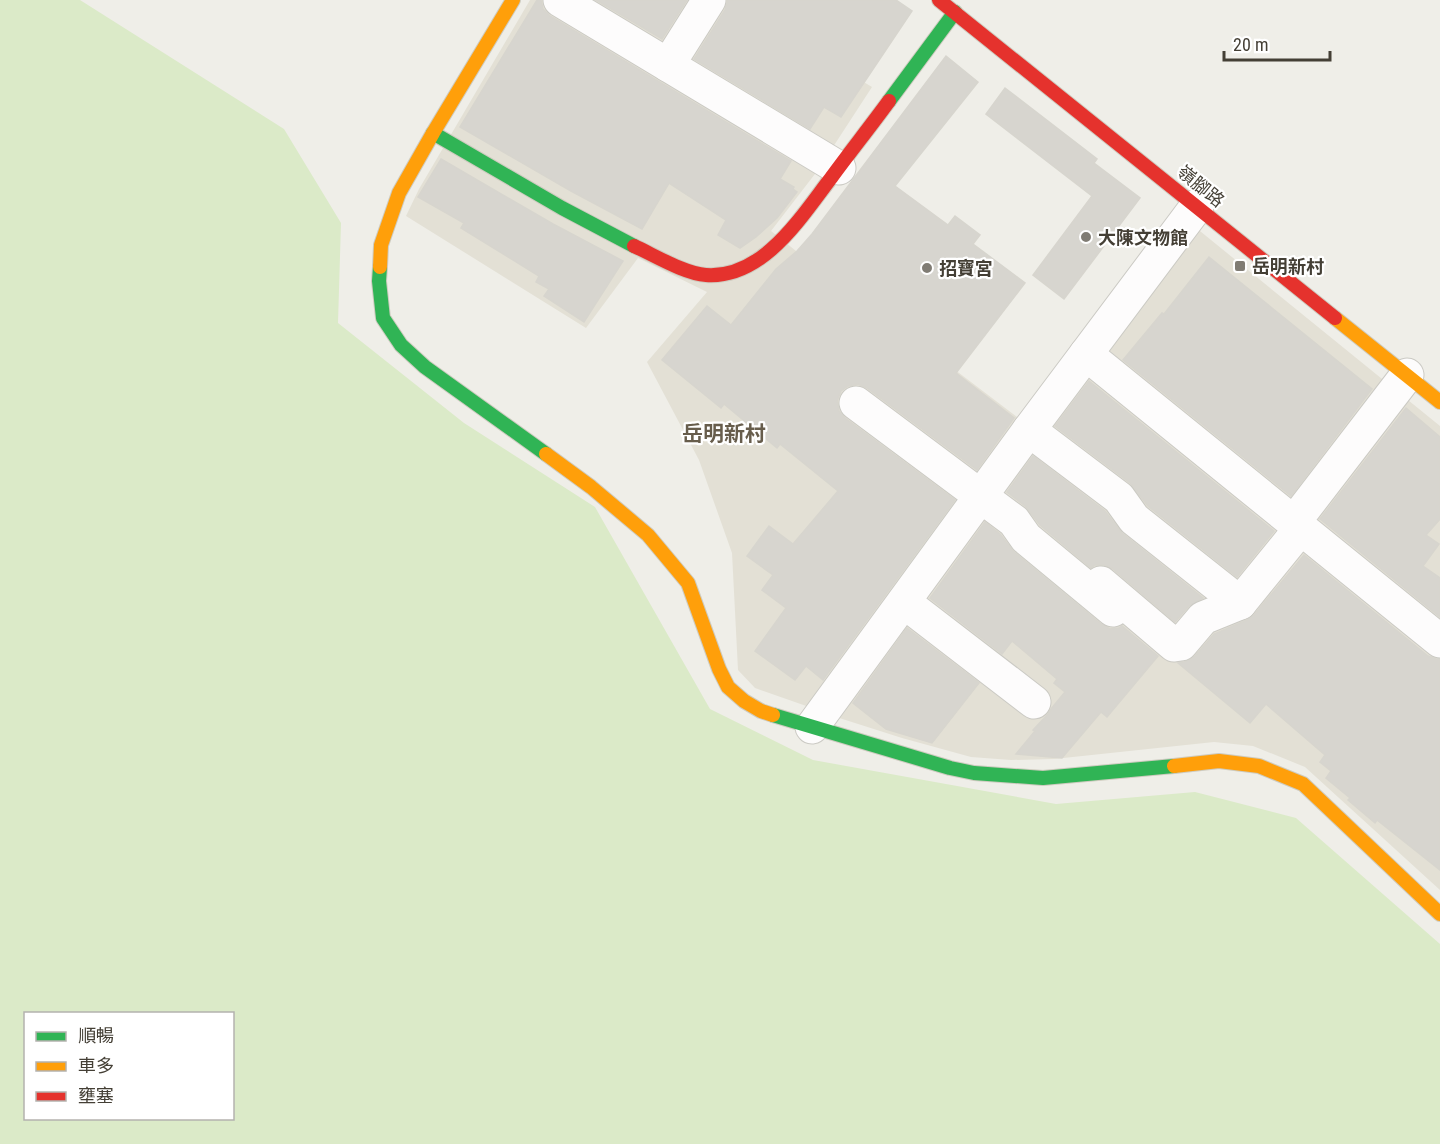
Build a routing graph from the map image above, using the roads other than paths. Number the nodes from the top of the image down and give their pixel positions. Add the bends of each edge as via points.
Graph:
1 (513, 0) edge
2 (560, 0) edge
3 (708, 0) edge
4 (939, 0) edge
5 (955, 12) junction
6 (668, 65) junction
7 (433, 133) junction
8 (839, 168) junction
9 (1197, 206) junction
10 (1086, 354) junction
11 (1407, 375) junction
12 (1440, 402) edge
13 (856, 403) dead end
14 (1029, 430) junction
15 (980, 496) junction
16 (1297, 525) junction
17 (1074, 561) dead end
18 (904, 602) junction
19 (1240, 603) junction
20 (1113, 610) dead end
21 (1440, 641) edge
22 (1034, 702) dead end
23 (812, 727) junction
24 (1440, 914) edge

1 - 7 street
2 - 6 street
3 - 6 street
4 - 5 street, 嶺腳路
5 - 8 street
5 - 9 street, 嶺腳路
6 - 8 street
7 - 8 street via 633,246 706,277 731,274 779,243
7 - 23 street via 399,193 381,245 383,318 400,345 591,487 648,535 688,583 728,687 761,711
9 - 10 street
9 - 11 street, 嶺腳路
10 - 14 street
10 - 16 street
11 - 12 street, 嶺腳路
11 - 16 street
13 - 15 street
14 - 15 street
14 - 19 street via 1119,498 1134,519
15 - 18 street
15 - 20 street via 1014,521 1026,538
16 - 19 street
16 - 21 street
17 - 19 street via 1174,645 1181,644 1203,618
18 - 22 street
18 - 23 street
23 - 24 street via 974,773 1043,778 1219,761 1259,766 1303,784

